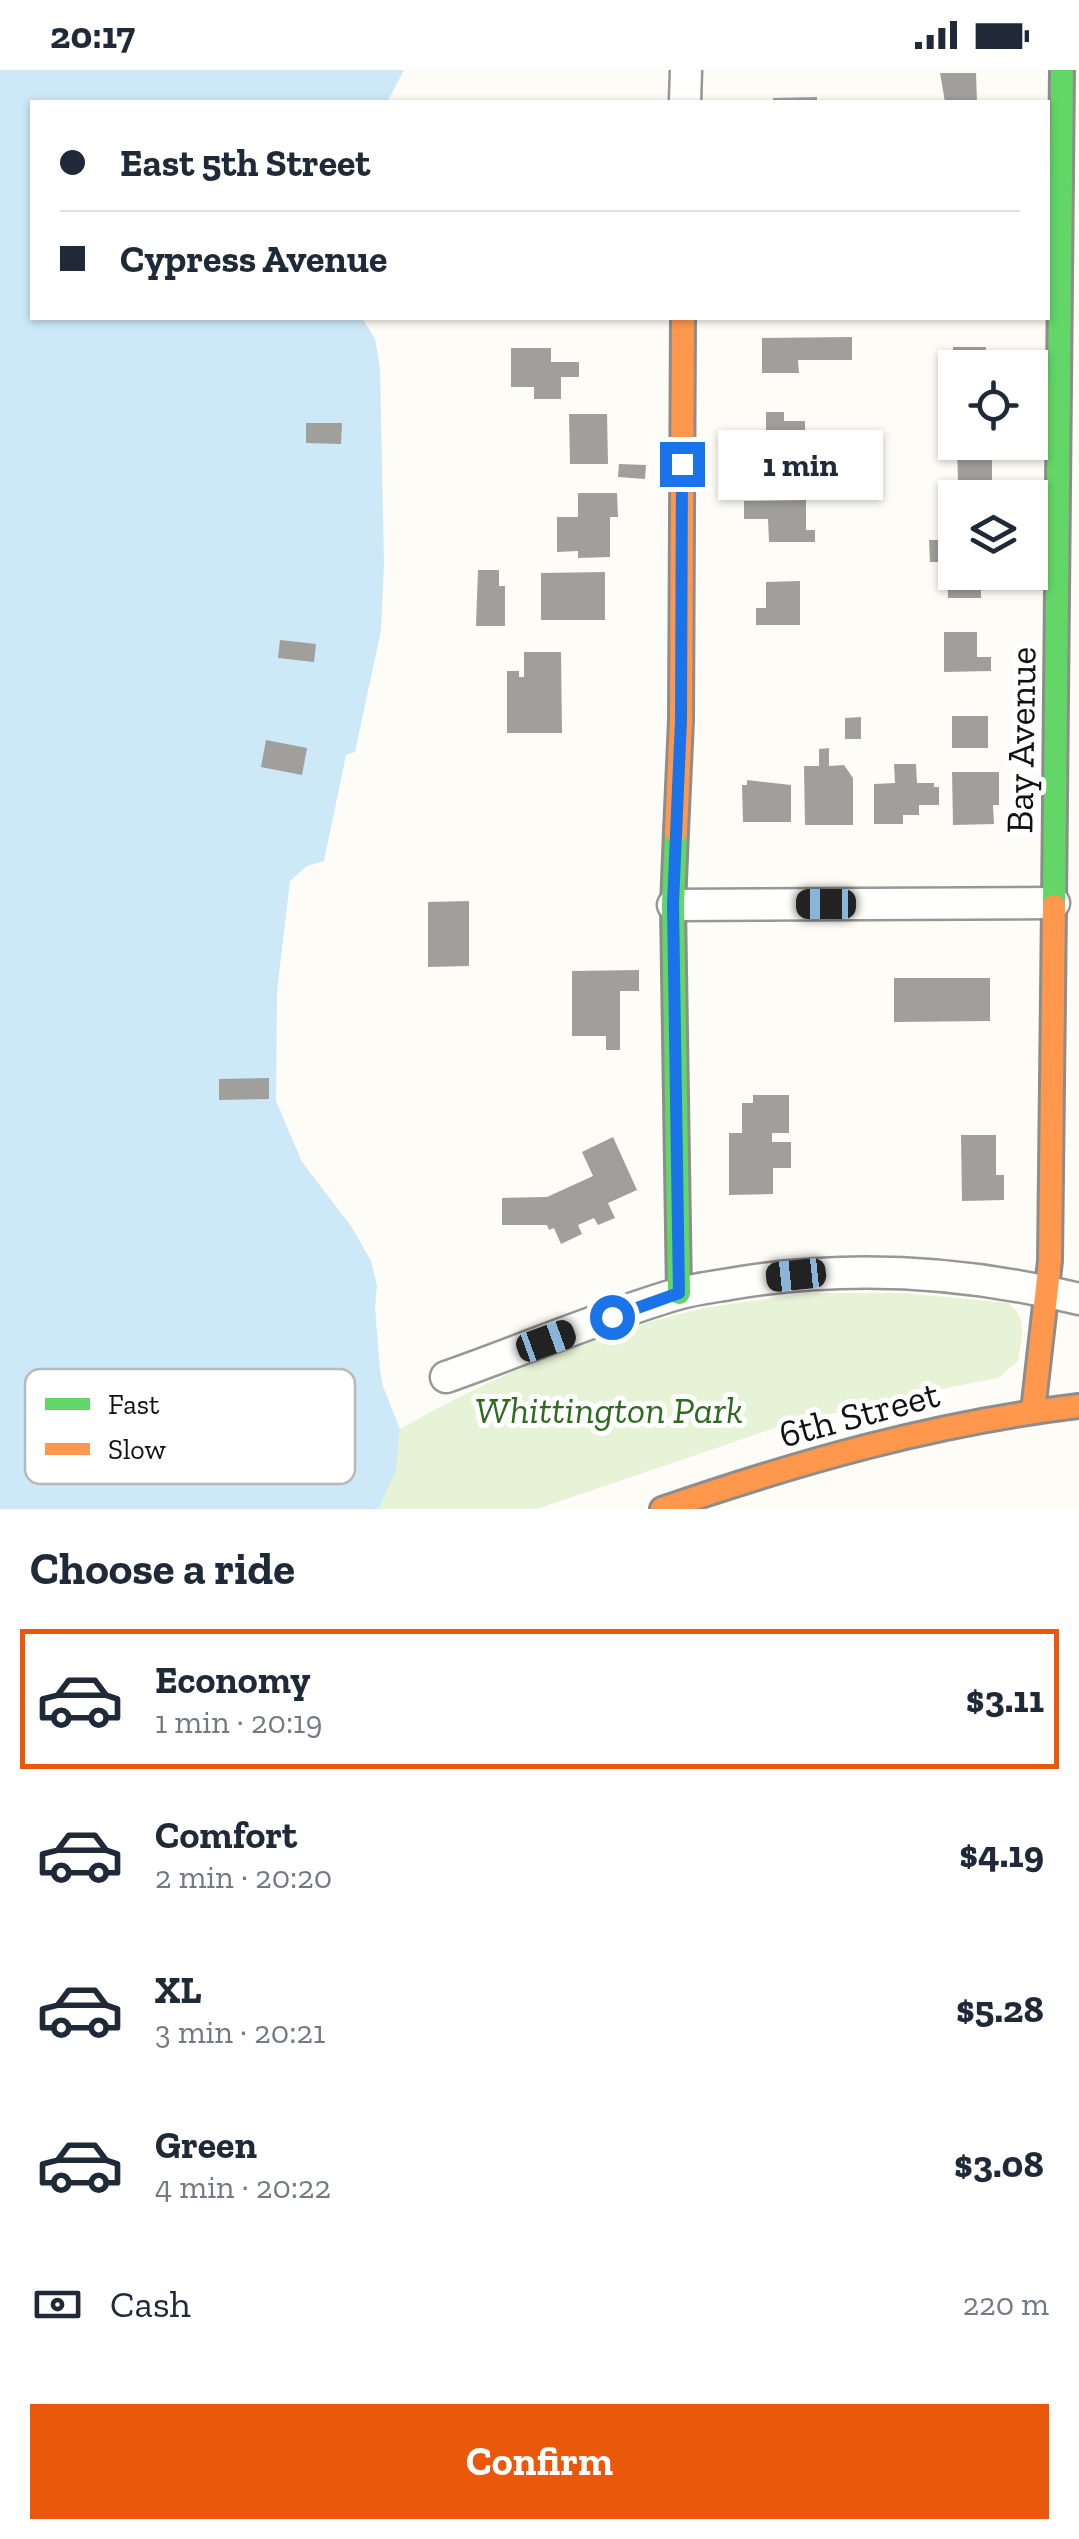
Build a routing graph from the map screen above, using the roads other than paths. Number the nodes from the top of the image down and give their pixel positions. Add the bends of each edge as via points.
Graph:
1 (686, 70) edge
2 (1062, 70) edge
3 (685, 100) edge
4 (682, 320) edge
5 (1070, 375) edge
6 (1067, 822) edge
7 (1054, 903) junction
8 (673, 904) junction
9 (1047, 1291) junction
10 (679, 1293) junction
11 (1079, 1299) edge
12 (446, 1377) dead end
13 (1079, 1406) edge
14 (1033, 1411) junction
15 (662, 1509) edge

1 - 3 street
2 - 5 street, Bay Avenue
4 - 8 street via 681,720
5 - 6 street, Bay Avenue
6 - 7 street, Bay Avenue
7 - 8 street
7 - 9 street, Bay Avenue
8 - 10 street
9 - 10 street via 957,1276 828,1272
9 - 11 street
9 - 14 street, Bay Avenue
10 - 12 street
13 - 14 street, 6th Street
14 - 15 street, 6th Street via 856,1448

